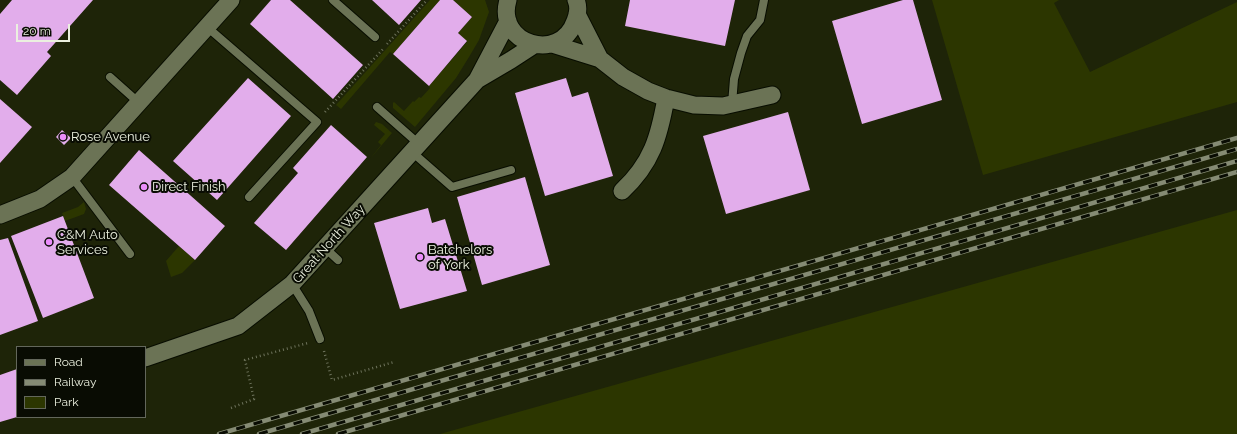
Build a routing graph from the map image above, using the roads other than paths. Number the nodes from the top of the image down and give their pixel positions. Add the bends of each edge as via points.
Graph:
1 (231, 0) edge
2 (333, 0) edge
3 (764, 0) edge
4 (577, 4) edge
5 (507, 6) edge
6 (207, 27) junction
7 (375, 37) dead end
8 (552, 44) junction
9 (534, 45) junction
10 (600, 59) junction
11 (110, 77) dead end
12 (477, 80) junction
13 (772, 95) dead end
14 (666, 98) junction
15 (138, 102) junction
16 (732, 104) junction
17 (377, 107) dead end
18 (416, 148) junction
19 (511, 170) dead end
20 (72, 177) junction
21 (622, 191) dead end
22 (249, 197) dead end
23 (0, 215) edge
24 (326, 248) junction
25 (130, 254) dead end
26 (338, 260) dead end
27 (292, 284) junction
28 (320, 339) road end
29 (146, 358) edge

1 - 6 street
2 - 7 lane
3 - 16 lane via 760,20 747,36 741,52 734,79
4 - 8 street via 573,28 564,38
4 - 10 street
5 - 9 street via 512,29 526,42
5 - 12 street, Great North Way
6 - 15 street
6 - 22 lane via 317,122
8 - 9 street
8 - 10 street
9 - 12 street, Great North Way
10 - 14 street via 623,77
11 - 15 lane
12 - 18 street, Great North Way
13 - 16 street
14 - 16 street via 694,104
14 - 21 street via 662,122 649,160
15 - 20 street
17 - 18 lane
18 - 19 lane via 452,186
18 - 24 street, Great North Way
20 - 23 street via 40,199
20 - 25 lane
24 - 26 lane
24 - 27 street, Great North Way
27 - 28 lane via 309,311
27 - 29 street, Great North Way via 238,326

